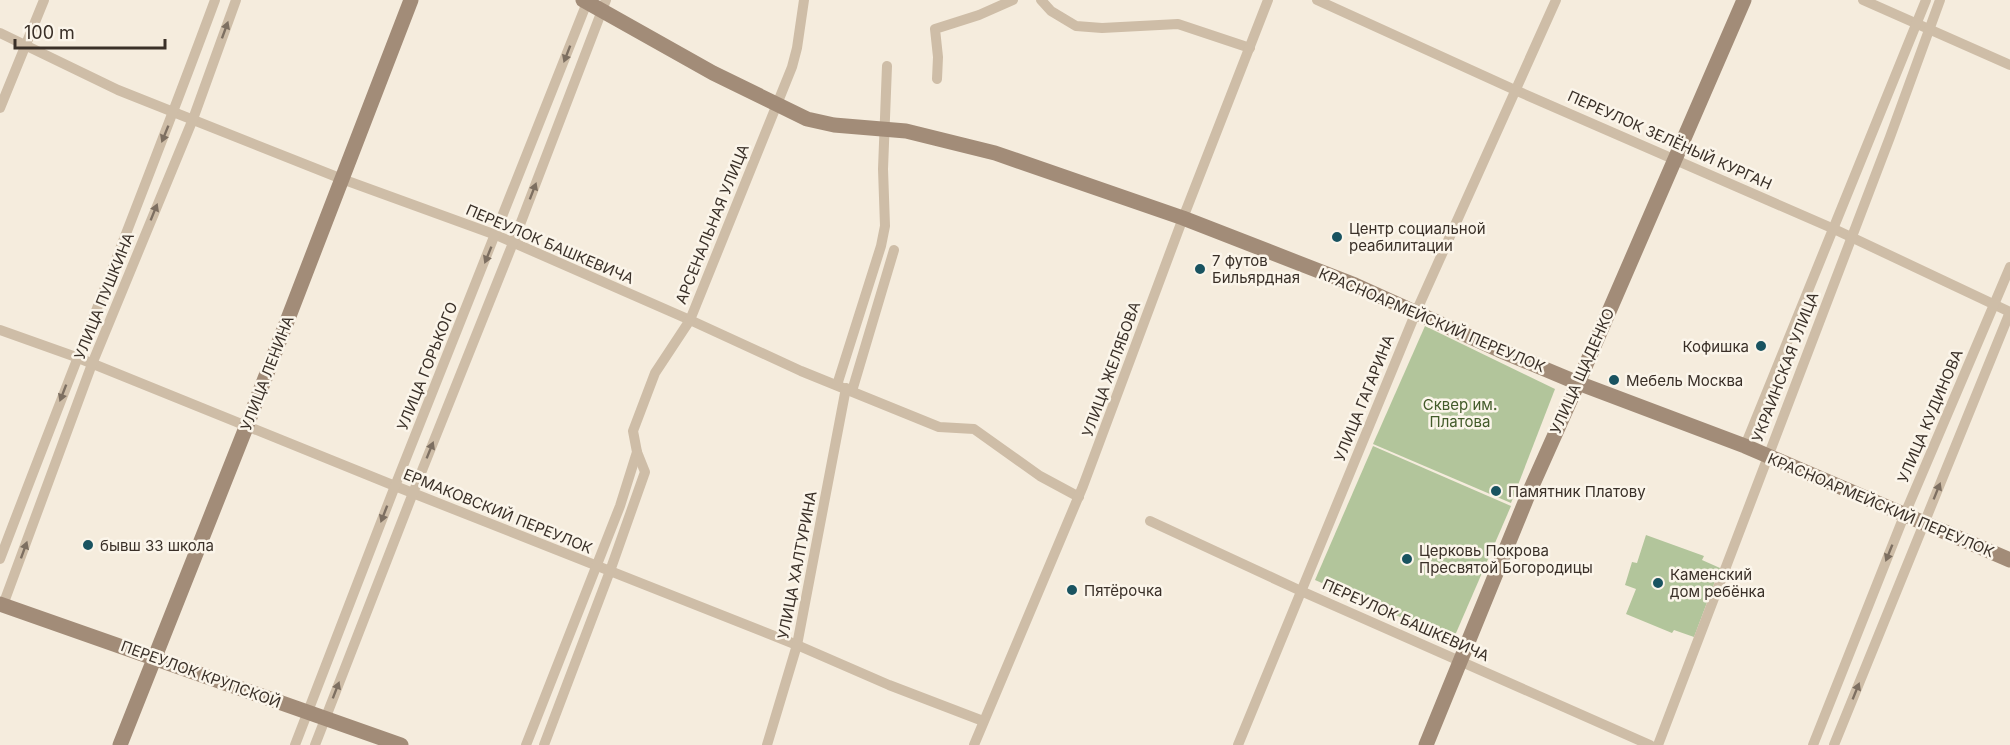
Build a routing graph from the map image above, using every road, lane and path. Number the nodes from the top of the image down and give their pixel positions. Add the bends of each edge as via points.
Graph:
1 (44, 0) edge
2 (215, 0) edge
3 (236, 0) edge
4 (411, 0) edge
5 (804, 0) edge
6 (1013, 0) edge
7 (1041, 0) edge
8 (1268, 0) edge
9 (1317, 0) edge
10 (1556, 0) edge
11 (1744, 0) edge
12 (1863, 0) edge
13 (1926, 0) edge
14 (1940, 0) edge
15 (586, 1) edge
16 (604, 5) edge
17 (1916, 24) junction
18 (1930, 29) junction
19 (0, 33) edge
20 (26, 46) junction
21 (1250, 48) junction
22 (2010, 65) edge
23 (887, 66) dead end
24 (937, 80) dead end
25 (1515, 90) junction
26 (775, 105) junction
27 (0, 108) edge
28 (174, 112) junction
29 (192, 119) junction
30 (884, 129) junction
31 (1674, 158) junction
32 (342, 179) junction
33 (1183, 218) junction
34 (1834, 229) junction
35 (496, 235) junction
36 (1851, 236) junction
37 (513, 243) junction
38 (894, 250) dead end
39 (2010, 267) edge
40 (1994, 305) junction
41 (1416, 312) junction
42 (2010, 312) edge
43 (690, 320) junction
44 (0, 330) edge
45 (76, 357) junction
46 (92, 364) junction
47 (1578, 383) junction
48 (845, 388) junction
49 (247, 425) junction
50 (1745, 446) junction
51 (637, 452) junction
52 (1768, 456) junction
53 (395, 486) junction
54 (413, 493) junction
55 (1078, 497) junction
56 (1904, 516) junction
57 (1150, 521) dead end
58 (1923, 524) junction
59 (0, 559) edge
60 (2010, 560) edge
61 (596, 566) junction
62 (610, 571) junction
63 (1301, 591) junction
64 (2, 605) edge
65 (797, 645) junction
66 (154, 657) junction
67 (1461, 660) junction
68 (308, 713) junction
69 (325, 718) junction
70 (984, 721) junction
71 (120, 745) edge
72 (296, 745) edge
73 (315, 745) edge
74 (401, 745) edge
75 (526, 745) edge
76 (544, 745) edge
77 (767, 745) edge
78 (974, 745) edge
79 (1238, 745) edge
80 (1426, 745) edge
81 (1650, 745) edge
82 (1658, 745) edge
83 (1813, 745) edge
84 (1834, 745) edge

1 - 20 street
2 - 28 street, УЛИЦА ПУШКИНА
29 -> 3 street, УЛИЦА ПУШКИНА
4 - 32 street, УЛИЦА ЛЕНИНА
5 - 26 street, АРСЕНАЛЬНАЯ УЛИЦА via 797,48
6 - 24 street via 935,29
7 - 21 street via 1076,26 1178,24
8 - 21 street, УЛИЦА ЖЕЛЯБОВА
9 - 25 street, ПЕРЕУЛОК ЗЕЛЁНЫЙ КУРГАН
10 - 25 street, УЛИЦА ГАГАРИНА
11 - 31 street, УЛИЦА ЩАДЕНКО
12 - 17 street
13 - 17 street, УКРАИНСКАЯ УЛИЦА
14 - 18 street, УКРАИНСКАЯ УЛИЦА
15 - 16 street, КРАСНОАРМЕЙСКИЙ ПЕРЕУЛОК
15 -> 35 street, УЛИЦА ГОРЬКОГО
16 - 26 street, КРАСНОАРМЕЙСКИЙ ПЕРЕУЛОК via 713,73
37 -> 16 street
17 - 18 street
17 - 34 street, УКРАИНСКАЯ УЛИЦА
18 - 22 street
18 - 36 street, УКРАИНСКАЯ УЛИЦА
19 - 20 street, ПЕРЕУЛОК БАШКЕВИЧА
20 - 27 street
20 - 28 street, ПЕРЕУЛОК БАШКЕВИЧА
21 - 33 street, УЛИЦА ЖЕЛЯБОВА
23 - 30 street, УЛИЦА ХАЛТУРИНА
25 - 31 street, ПЕРЕУЛОК ЗЕЛЁНЫЙ КУРГАН
25 - 41 street, УЛИЦА ГАГАРИНА
26 - 30 street, КРАСНОАРМЕЙСКИЙ ПЕРЕУЛОК via 807,120
26 - 43 street, АРСЕНАЛЬНАЯ УЛИЦА
28 - 29 street, ПЕРЕУЛОК БАШКЕВИЧА
28 -> 45 street, УЛИЦА ПУШКИНА
29 - 32 street, ПЕРЕУЛОК БАШКЕВИЧА
46 -> 29 street, УЛИЦА ПУШКИНА
30 - 33 street, КРАСНОАРМЕЙСКИЙ ПЕРЕУЛОК via 995,153
30 - 48 street, УЛИЦА ХАЛТУРИНА via 885,226
31 - 34 street, ПЕРЕУЛОК ЗЕЛЁНЫЙ КУРГАН
31 - 47 street, УЛИЦА ЩАДЕНКО
32 - 35 street, ПЕРЕУЛОК БАШКЕВИЧА
32 - 49 street, УЛИЦА ЛЕНИНА
33 - 41 street, КРАСНОАРМЕЙСКИЙ ПЕРЕУЛОК
33 - 55 street, УЛИЦА ЖЕЛЯБОВА
34 - 36 street, ПЕРЕУЛОК ЗЕЛЁНЫЙ КУРГАН
34 - 50 street, УКРАИНСКАЯ УЛИЦА
35 - 37 street, ПЕРЕУЛОК БАШКЕВИЧА
35 -> 53 street, УЛИЦА ГОРЬКОГО
36 - 40 street, ПЕРЕУЛОК ЗЕЛЁНЫЙ КУРГАН
36 - 52 street, УКРАИНСКАЯ УЛИЦА
37 - 43 street, ПЕРЕУЛОК БАШКЕВИЧА
54 -> 37 street
38 - 48 street
39 - 40 street, УЛИЦА КУДИНОВА
40 - 42 street, ПЕРЕУЛОК ЗЕЛЁНЫЙ КУРГАН
40 - 56 street, УЛИЦА КУДИНОВА
41 - 47 street, КРАСНОАРМЕЙСКИЙ ПЕРЕУЛОК
41 - 63 street, УЛИЦА ГАГАРИНА
58 -> 42 street
43 - 48 street, ПЕРЕУЛОК БАШКЕВИЧА
43 - 51 street, АРСЕНАЛЬНАЯ УЛИЦА via 655,374 633,431
44 - 45 street, ЕРМАКОВСКИЙ ПЕРЕУЛОК
45 - 46 street, ЕРМАКОВСКИЙ ПЕРЕУЛОК
45 -> 59 street, УЛИЦА ПУШКИНА
46 - 49 street, ЕРМАКОВСКИЙ ПЕРЕУЛОК
64 -> 46 street, УЛИЦА ПУШКИНА
47 - 50 street, КРАСНОАРМЕЙСКИЙ ПЕРЕУЛОК
47 - 67 street, УЛИЦА ЩАДЕНКО
48 - 55 street, ПЕРЕУЛОК БАШКЕВИЧА via 939,427 974,429 1040,476
48 - 65 street, УЛИЦА ХАЛТУРИНА
49 - 53 street, ЕРМАКОВСКИЙ ПЕРЕУЛОК
49 - 66 street, УЛИЦА ЛЕНИНА
50 - 52 street, КРАСНОАРМЕЙСКИЙ ПЕРЕУЛОК
51 - 61 street, АРСЕНАЛЬНАЯ УЛИЦА
51 - 62 street, АРСЕНАЛЬНАЯ УЛИЦА via 645,472
52 - 56 street, КРАСНОАРМЕЙСКИЙ ПЕРЕУЛОК
52 - 82 street, УКРАИНСКАЯ УЛИЦА
53 - 54 street, ЕРМАКОВСКИЙ ПЕРЕУЛОК
53 -> 68 street, УЛИЦА ГОРЬКОГО
54 - 61 street, ЕРМАКОВСКИЙ ПЕРЕУЛОК
69 -> 54 street
55 - 70 street, УЛИЦА ЖЕЛЯБОВА
56 - 58 street, КРАСНОАРМЕЙСКИЙ ПЕРЕУЛОК
56 -> 83 street, УЛИЦА КУДИНОВА
57 - 63 street, ПЕРЕУЛОК БАШКЕВИЧА
58 - 60 street, КРАСНОАРМЕЙСКИЙ ПЕРЕУЛОК
84 -> 58 street
61 - 62 street, ЕРМАКОВСКИЙ ПЕРЕУЛОК
61 - 75 street, АРСЕНАЛЬНАЯ УЛИЦА
62 - 65 street, ЕРМАКОВСКИЙ ПЕРЕУЛОК
62 - 76 street, АРСЕНАЛЬНАЯ УЛИЦА
63 - 67 street, ПЕРЕУЛОК БАШКЕВИЧА
63 - 79 street, УЛИЦА ГАГАРИНА
64 - 66 street, ПЕРЕУЛОК КРУПСКОЙ
65 - 70 street, ЕРМАКОВСКИЙ ПЕРЕУЛОК
65 - 77 street, УЛИЦА ХАЛТУРИНА
66 - 68 street, ПЕРЕУЛОК КРУПСКОЙ
66 - 71 street, УЛИЦА ЛЕНИНА
67 - 80 street, УЛИЦА ЩАДЕНКО
67 - 81 street, ПЕРЕУЛОК БАШКЕВИЧА
68 - 69 street, ПЕРЕУЛОК КРУПСКОЙ
68 - 72 street, УЛИЦА ГОРЬКОГО
69 - 73 street
69 - 74 street, ПЕРЕУЛОК КРУПСКОЙ
70 - 78 street, УЛИЦА ЖЕЛЯБОВА

